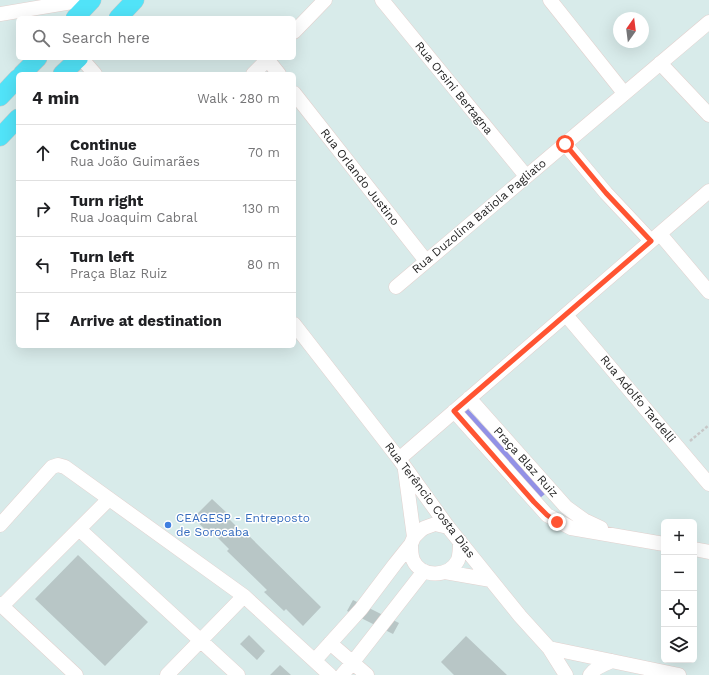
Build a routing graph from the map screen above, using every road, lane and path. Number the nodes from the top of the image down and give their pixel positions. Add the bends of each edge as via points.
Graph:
1 (92, 0) edge
2 (135, 0) edge
3 (325, 0) edge
4 (382, 0) edge
5 (550, 0) edge
6 (77, 9) edge
7 (0, 14) edge
8 (120, 16) edge
9 (709, 22) edge
10 (296, 30) edge
11 (36, 60) edge
12 (78, 60) edge
13 (82, 60) edge
14 (267, 60) edge
15 (269, 60) edge
16 (660, 63) junction
17 (24, 72) edge
18 (64, 72) edge
19 (93, 72) edge
20 (255, 72) edge
21 (278, 72) edge
22 (16, 80) edge
23 (624, 93) junction
24 (296, 96) edge
25 (0, 97) edge
26 (709, 115) edge
27 (16, 120) edge
28 (0, 137) edge
29 (565, 144) junction
30 (526, 176) junction
31 (709, 191) edge
32 (655, 237) junction
33 (426, 261) junction
34 (396, 286) dead end
35 (709, 292) edge
36 (566, 314) junction
37 (296, 327) edge
38 (469, 398) junction
39 (454, 411) junction
40 (709, 425) edge
41 (680, 449) junction
42 (402, 463) junction
43 (709, 484) edge
44 (109, 499) junction
45 (0, 525) edge
46 (448, 526) junction
47 (79, 529) junction
48 (613, 535) junction
49 (413, 541) junction
50 (460, 541) junction
51 (661, 543) edge
52 (697, 550) edge
53 (709, 552) edge
54 (424, 571) junction
55 (444, 572) junction
56 (491, 580) junction
57 (244, 596) junction
58 (1, 605) edge
59 (200, 641) junction
60 (330, 644) junction
61 (549, 648) junction
62 (315, 660) junction
63 (612, 661) junction
64 (353, 662) junction
65 (76, 675) edge
66 (167, 675) edge
67 (238, 675) edge
68 (330, 675) edge
69 (342, 675) edge
70 (367, 675) edge
71 (566, 675) edge
72 (590, 675) edge
73 (679, 675) edge

1 - 6 main road
2 - 8 main road
3 - 10 street
4 - 30 street, Rua Orsini Bertagna
5 - 23 street
6 - 7 street
9 - 16 street, Rua Duzolina Batiola Pagliato
11 - 17 main road
12 - 18 main road
13 - 19 street
14 - 20 street
15 - 21 street
16 - 23 street, Rua Duzolina Batiola Pagliato
16 - 26 street
22 - 25 main road
23 - 29 street, Rua Duzolina Batiola Pagliato
24 - 33 street, Rua Orlando Justino
27 - 28 main road
29 - 30 street, Rua Duzolina Batiola Pagliato
29 - 32 street via 606,193
30 - 33 street, Rua Duzolina Batiola Pagliato
31 - 32 street
32 - 35 street
32 - 36 street
33 - 34 street, Rua Duzolina Batiola Pagliato
36 - 38 street
36 - 41 street, Rua Adolfo Tardelli
37 - 42 street, Rua Terêncio Costa Dias
38 - 39 street
38 - 48 street, Praça Blaz Ruiz via 566,507
39 - 42 street
39 - 48 street, Praça Blaz Ruiz via 547,515 572,528
40 - 41 path
41 - 43 street, Rua Adolfo Tardelli
42 - 46 street, Rua Terêncio Costa Dias
42 - 49 street
44 - 45 street via 65,467 58,465 52,467
44 - 47 street
44 - 57 street
46 - 49 street via 430,526 420,531
46 - 50 street, Rua Terêncio Costa Dias
47 - 58 street
47 - 59 street
48 - 51 street
49 - 54 street via 413,560
49 - 60 street via 361,609
50 - 55 street via 458,560
50 - 56 street, Rua Terêncio Costa Dias
52 - 53 street
54 - 55 street via 432,574
54 - 64 street
55 - 56 street
56 - 61 street, Rua Terêncio Costa Dias
57 - 59 street
57 - 62 street
58 - 65 street
59 - 66 street
59 - 67 street
60 - 62 street
60 - 64 street
61 - 63 street
61 - 71 street, Rua Terêncio Costa Dias
62 - 68 street
63 - 72 street via 601,665
63 - 73 street
64 - 69 street
64 - 70 street

